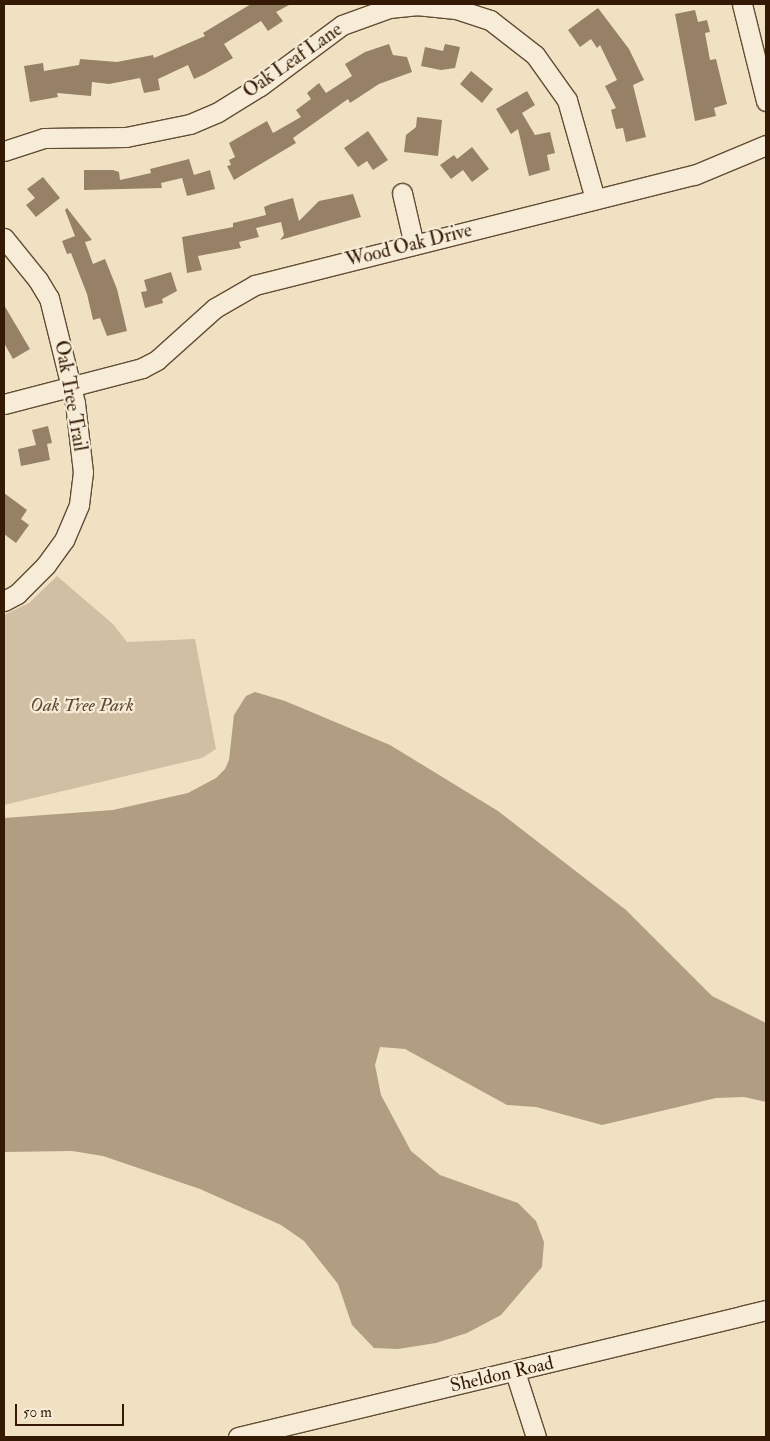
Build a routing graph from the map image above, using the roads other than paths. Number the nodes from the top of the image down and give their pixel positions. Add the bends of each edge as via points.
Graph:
1 (742, 4) edge
2 (474, 9) edge
3 (766, 101) edge
4 (766, 144) edge
5 (4, 151) edge
6 (402, 193) dead end
7 (595, 199) junction
8 (4, 238) edge
9 (414, 245) junction
10 (72, 386) junction
11 (4, 404) edge
12 (4, 601) edge
13 (766, 1310) edge
14 (515, 1372) junction
15 (241, 1437) edge
16 (536, 1437) edge

1 - 3 street
2 - 5 street, Oak Leaf Lane via 416,5 361,16 324,36 260,86 218,112 190,124 126,137 44,138
2 - 7 street, Oak Leaf Lane via 518,40 553,76 576,125
4 - 7 street, Wood Oak Drive via 694,175
6 - 9 street
7 - 9 street, Wood Oak Drive
8 - 10 street, Oak Tree Trail via 49,298
9 - 10 street, Wood Oak Drive via 255,285 215,308 157,360 142,368
10 - 11 street, Wood Oak Drive
10 - 12 street, Oak Tree Trail via 81,435 79,505 64,540 46,566 17,594
13 - 14 street, Sheldon Road
14 - 15 street, Sheldon Road
14 - 16 street

